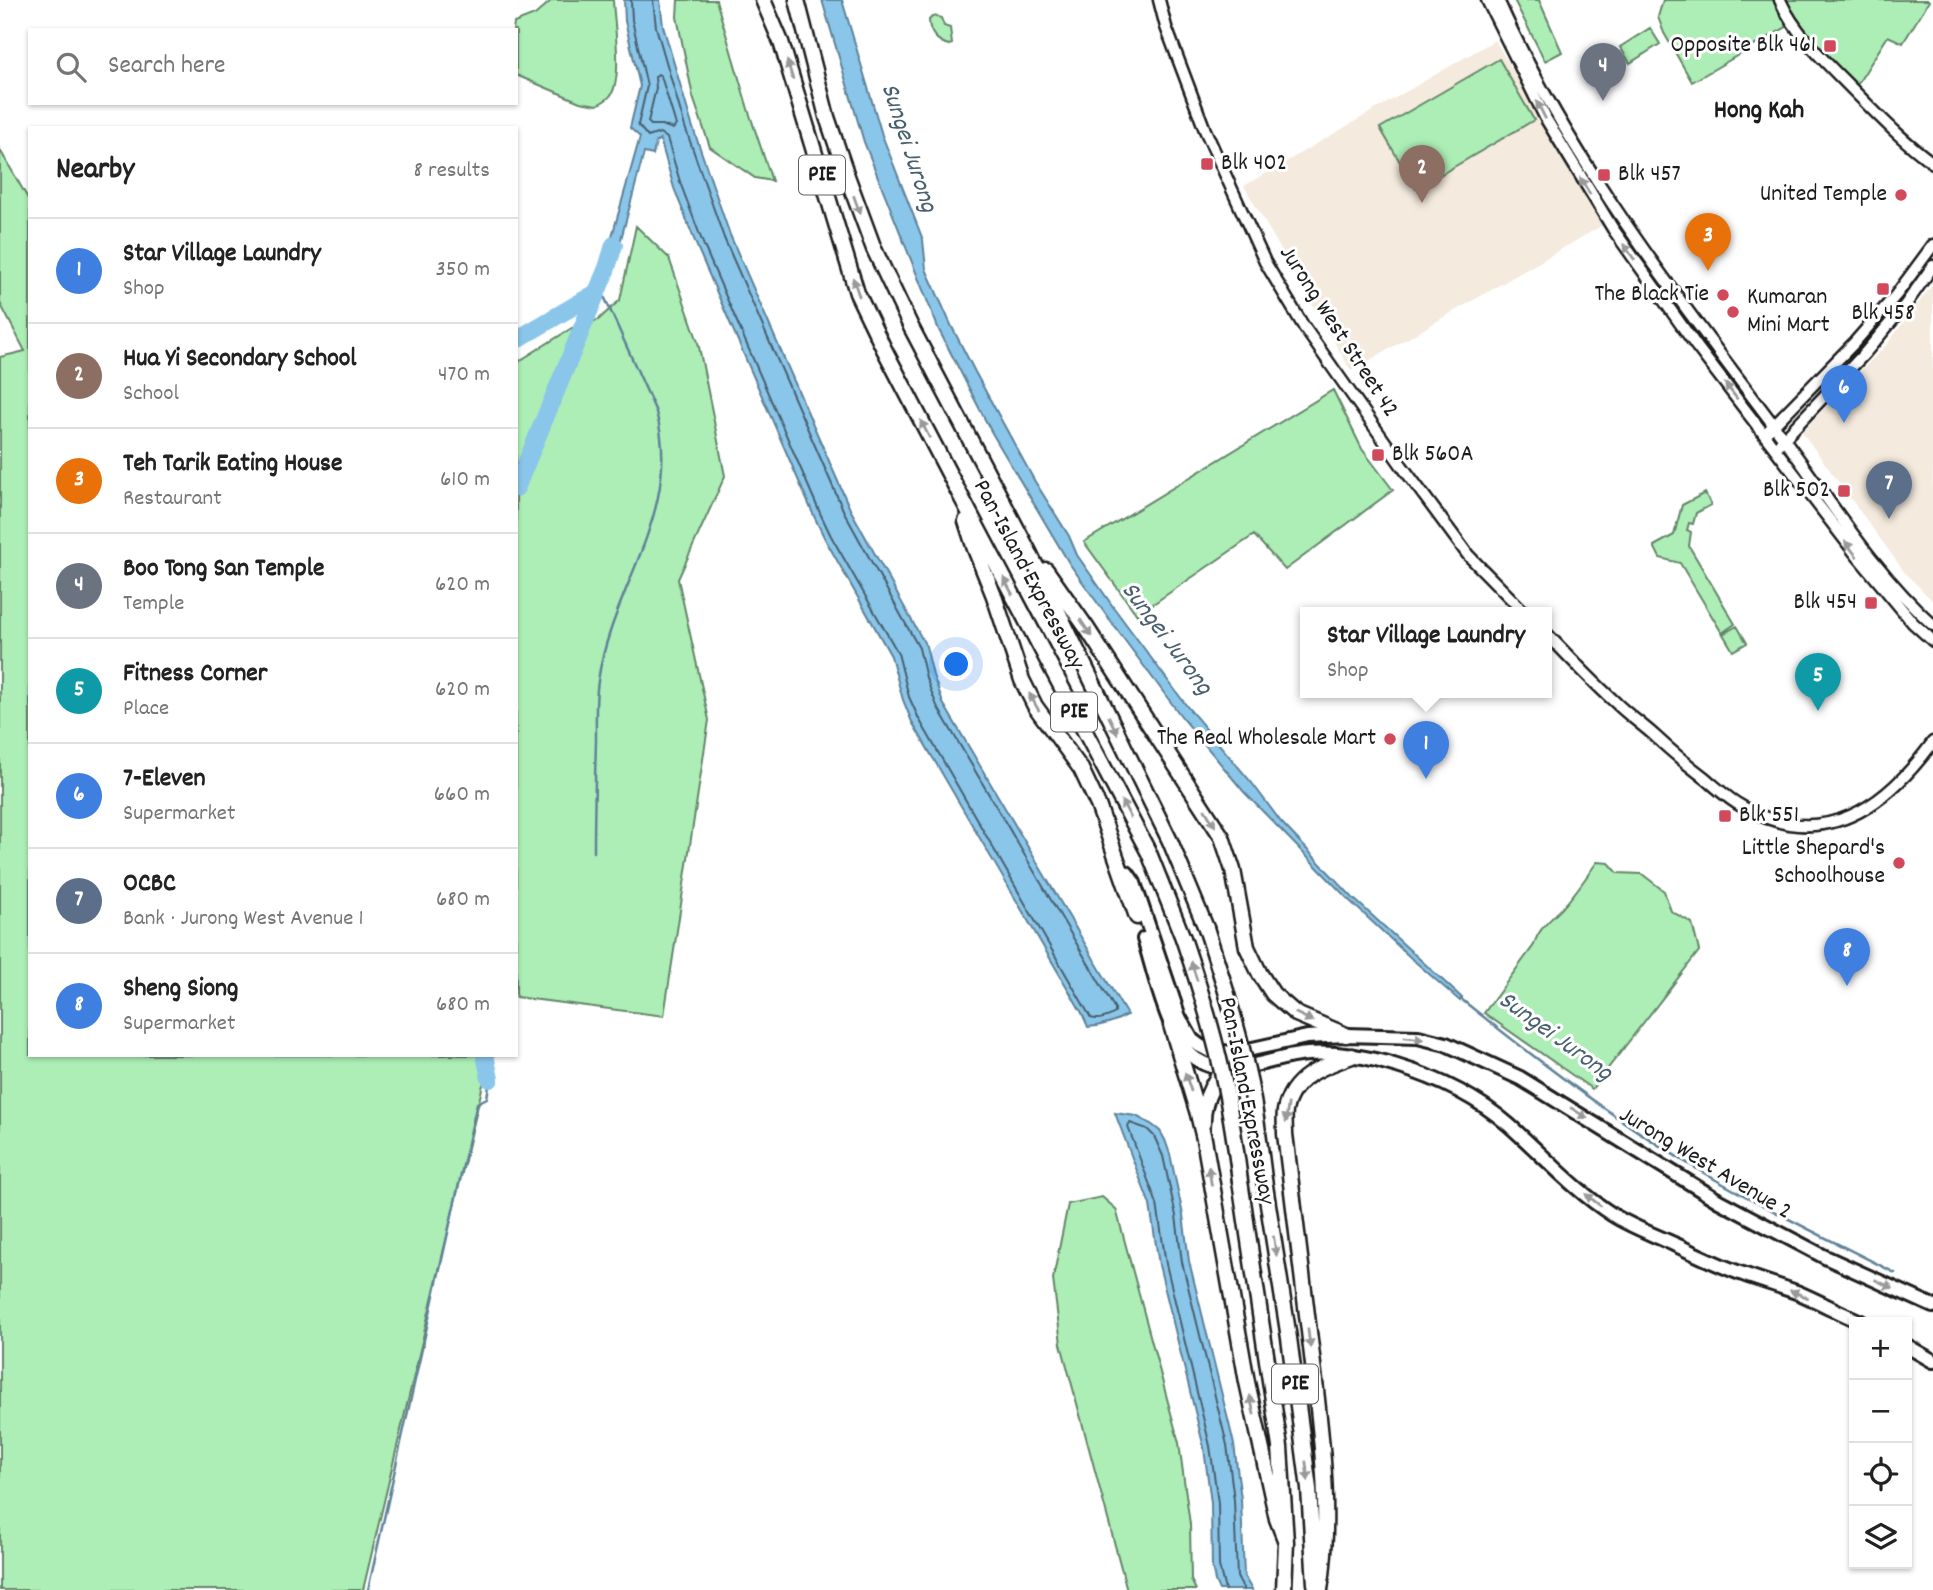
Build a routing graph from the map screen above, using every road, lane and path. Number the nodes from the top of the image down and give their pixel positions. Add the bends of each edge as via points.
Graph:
1 (763, 0) edge
2 (797, 0) edge
3 (1159, 0) edge
4 (1487, 0) edge
5 (1498, 0) edge
6 (1780, 0) edge
7 (1933, 163) edge
8 (1933, 245) edge
9 (1933, 266) edge
10 (1774, 426) junction
11 (1765, 434) junction
12 (1784, 439) junction
13 (1774, 447) junction
14 (957, 489) junction
15 (1019, 532) junction
16 (1519, 607) edge
17 (1933, 625) edge
18 (1552, 639) edge
19 (1933, 640) edge
20 (1933, 742) edge
21 (1121, 870) junction
22 (1137, 918) joint
23 (1171, 1025) junction
24 (1346, 1035) junction
25 (1234, 1052) junction
26 (1352, 1056) junction
27 (1223, 1069) junction
28 (1204, 1139) junction
29 (1933, 1306) edge
30 (1850, 1317) edge
31 (1912, 1349) edge
32 (1933, 1361) edge
33 (1286, 1542) junction
34 (1283, 1590) edge
35 (1318, 1590) edge

14 -> 1 highway, Pan-Island Expressway / PIE via 857,293 781,41
2 -> 15 highway, Pan-Island Expressway / PIE via 827,117 874,249
3 - 16 street, Jurong West Street 42 via 1205,130 1265,262 1304,327 1402,466 1468,555
11 -> 4 street via 1601,211 1546,119
5 - 10 street via 1534,76 1588,169
6 - 7 street via 1828,65
8 - 10 street via 1854,343
9 - 12 street via 1865,353
10 - 11 street
10 - 12 street
11 - 13 street
12 - 13 street
12 - 17 street via 1858,541
19 -> 13 street via 1879,584
21 -> 14 highway via 1081,769 1035,706 1022,680
33 -> 14 highway, Pan-Island Expressway / PIE, bridge via 1280,1447 1230,1113 1203,997 1149,853
15 -> 24 highway via 1222,837 1247,947 1273,994 1296,1014
15 -> 35 highway, Pan-Island Expressway / PIE, bridge via 1170,841 1228,993 1256,1117 1309,1489
18 - 20 street via 1617,704 1740,806 1793,826 1815,825 1872,806
21 - 22 highway
21 - 25 main road, Jurong West Avenue 2 via 1134,883 1184,1029 1210,1051
22 - 23 main road
23 - 27 main road via 1192,1057
28 -> 23 highway
24 - 25 main road, Jurong West Avenue 2 via 1307,1037
24 -> 29 main road, Jurong West Avenue 2 via 1418,1037 1475,1056 1530,1084 1719,1201 1825,1257
25 - 27 highway
26 - 27 main road via 1285,1056
30 -> 26 main road via 1614,1216 1507,1123 1472,1100 1425,1076
26 -> 35 highway via 1307,1076 1291,1095 1285,1112 1324,1485 1325,1561
27 - 28 highway via 1203,1114
33 -> 28 highway via 1247,1382
31 - 32 main road
33 - 34 highway, Pan-Island Expressway / PIE

